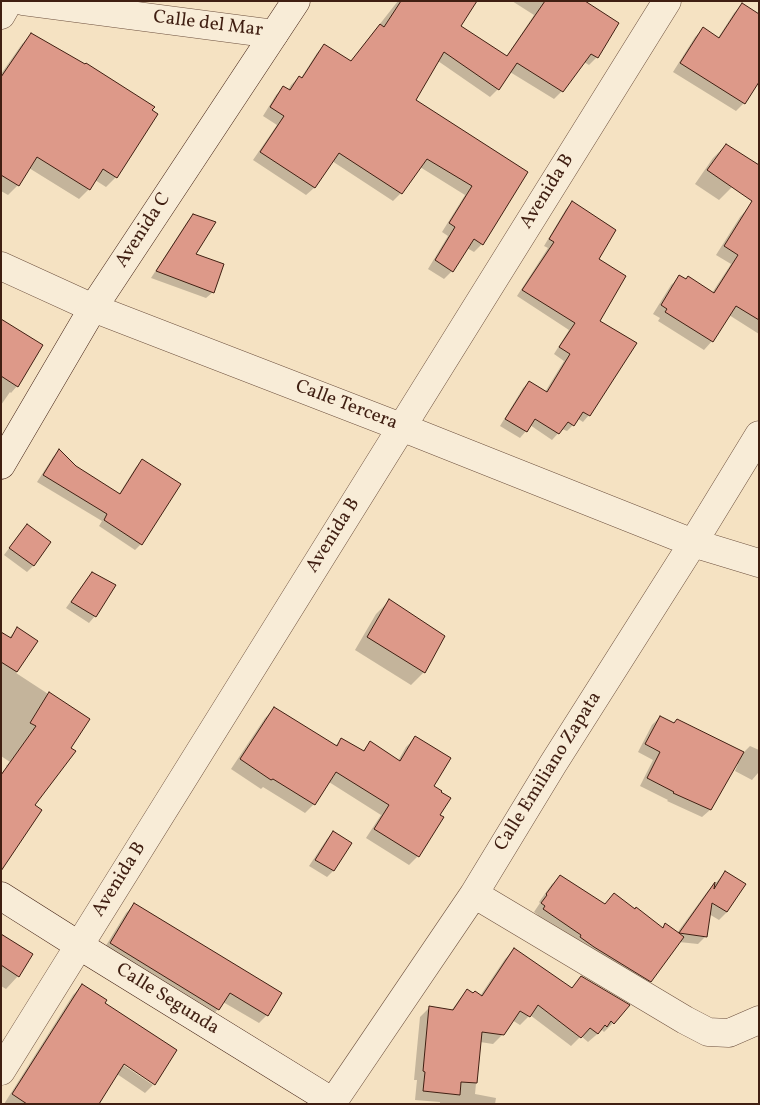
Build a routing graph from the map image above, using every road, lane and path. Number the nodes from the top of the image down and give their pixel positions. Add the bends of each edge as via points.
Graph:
1 (9, 1) edge
2 (23, 1) edge
3 (296, 1) edge
4 (667, 1) edge
5 (1, 15) edge
6 (274, 34) junction
7 (1, 266) edge
8 (94, 308) junction
9 (401, 427) junction
10 (759, 435) edge
11 (1, 465) edge
12 (693, 543) junction
13 (759, 563) edge
14 (474, 894) junction
15 (1, 896) edge
16 (80, 946) junction
17 (759, 1020) edge
18 (1, 1071) edge
19 (333, 1103) edge

1 - 5 street
2 - 6 street, Calle del Mar
3 - 6 street, Avenida C
4 - 9 street, Avenida B
6 - 8 street, Avenida C
7 - 8 street, Calle Tercera
8 - 9 street, Calle Tercera
8 - 11 street, Avenida C
9 - 12 street, Calle Tercera
9 - 16 street, Avenida B
10 - 12 street, Calle Emiliano Zapata
12 - 13 street, Calle Tercera
12 - 14 street, Calle Emiliano Zapata
14 - 17 street via 708,1032 729,1033
14 - 19 street, Calle Emiliano Zapata
15 - 16 street, Calle Segunda
16 - 18 street, Avenida B
16 - 19 street, Calle Segunda

